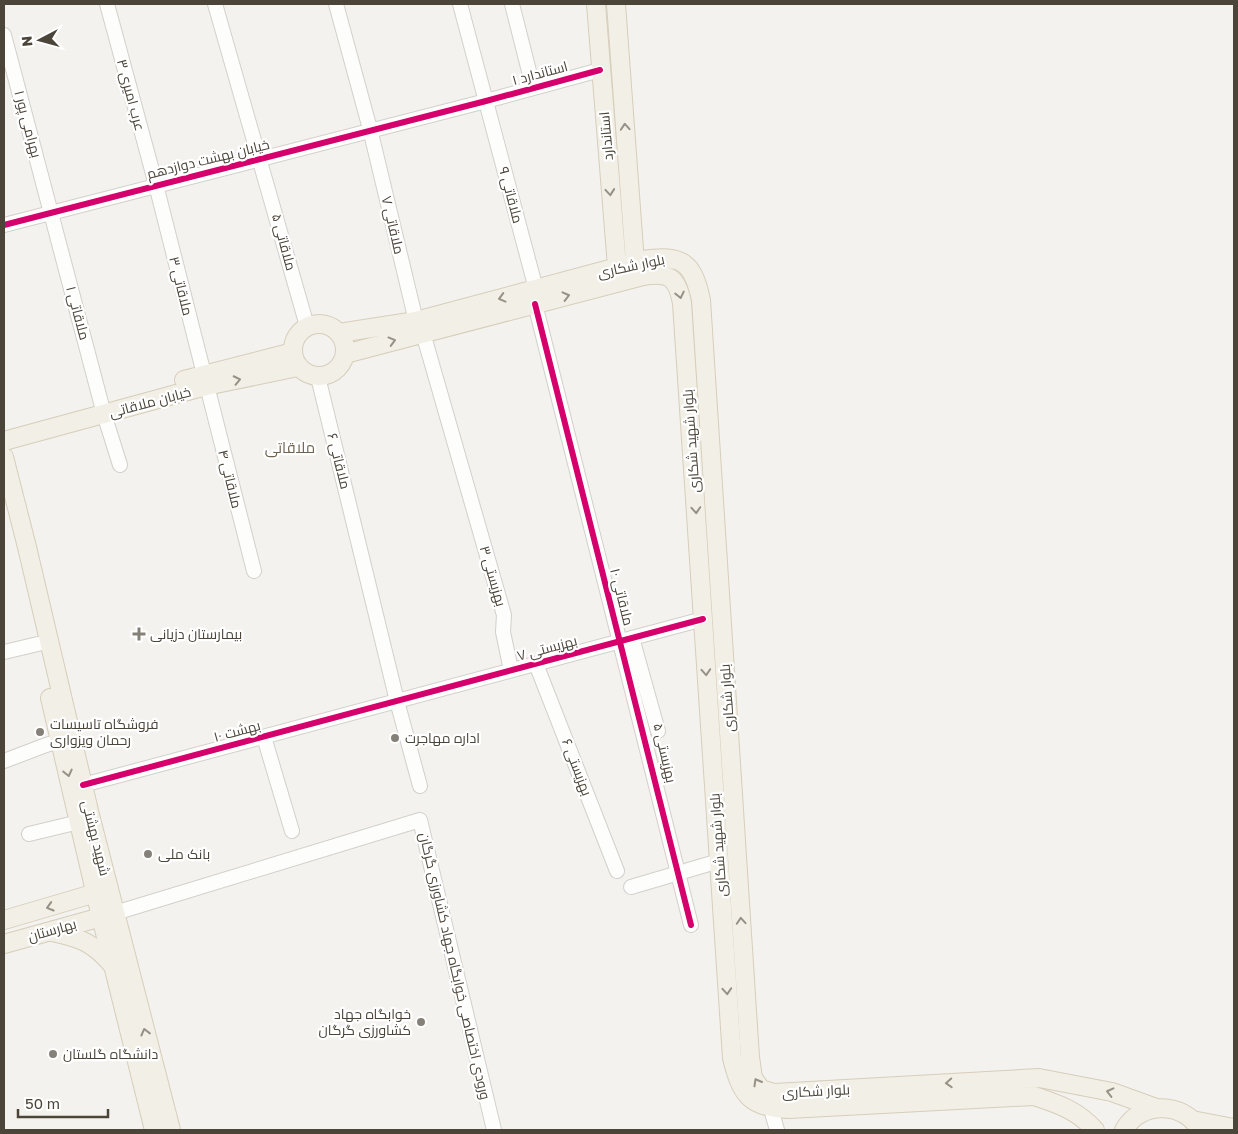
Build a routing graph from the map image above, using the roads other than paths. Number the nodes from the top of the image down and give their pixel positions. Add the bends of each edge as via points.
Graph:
1 (106, 4) edge
2 (215, 4) edge
3 (336, 4) edge
4 (460, 4) edge
5 (512, 4) edge
6 (596, 4) edge
7 (616, 4) edge
8 (4, 35) edge
9 (600, 70) junction
10 (533, 87) junction
11 (486, 101) junction
12 (370, 129) junction
13 (261, 158) junction
14 (156, 185) junction
15 (52, 212) junction
16 (4, 225) edge
17 (633, 237) junction
18 (614, 239) junction
19 (635, 263) junction
20 (622, 274) junction
21 (536, 296) junction
22 (307, 326) junction
23 (419, 327) junction
24 (339, 334) junction
25 (345, 354) junction
26 (295, 360) junction
27 (318, 377) junction
28 (205, 380) junction
29 (103, 409) junction
30 (4, 431) edge
31 (4, 441) edge
32 (4, 457) edge
33 (120, 465) dead end
34 (466, 483) joint
35 (4, 505) edge
36 (254, 571) dead end
37 (703, 619) junction
38 (629, 639) junction
39 (38, 644) junction
40 (4, 652) edge
41 (536, 664) junction
42 (511, 670) junction
43 (397, 701) junction
44 (658, 731) dead end
45 (264, 736) junction
46 (60, 741) junction
47 (4, 761) edge
48 (83, 785) junction
49 (420, 786) dead end
50 (79, 822) junction
51 (292, 831) dead end
52 (29, 834) dead end
53 (736, 835) junction
54 (717, 837) junction
55 (719, 861) junction
56 (617, 871) dead end
57 (631, 887) dead end
58 (102, 891) junction
59 (108, 915) junction
60 (4, 920) edge
61 (691, 925) joint
62 (49, 931) junction
63 (4, 944) edge
64 (114, 967) junction
65 (1156, 1108) junction
66 (771, 1109) junction
67 (1196, 1125) edge
68 (1234, 1128) edge
69 (154, 1130) edge
70 (171, 1130) edge
71 (494, 1130) edge
72 (776, 1130) edge
73 (1095, 1130) edge
74 (1124, 1130) edge

1 - 14 street, ۳ عرب امیری
2 - 13 street, ملاقاتی ۵
3 - 12 street, ۷ ملاقاتی
4 - 11 street, ملاقاتی ۹
5 - 10 street
6 - 9 main road, استاندارد
17 -> 7 main road, استاندارد
8 - 15 street, ۱ بهرامی پور
9 - 10 street, استاندارد ۱
9 -> 18 main road, استاندارد
10 - 11 street, استاندارد ۱
11 - 12 street, استاندارد ۱
11 - 21 street, ملاقاتی ۹
12 - 13 street, خیابان بهشت دوازدهم
12 - 23 street, ۷ ملاقاتی
13 - 14 street, خیابان بهشت دوازدهم
13 - 22 street, ملاقاتی ۵
14 - 15 street, خیابان بهشت دوازدهم
14 - 28 street, ملاقاتی ۳
15 - 16 street, خیابان بهشت دوازدهم
15 - 29 street, ملاقاتی ۱
17 - 18 main road
17 - 19 main road, استاندارد
18 - 20 main road, استاندارد
19 - 20 main road, بلوار شکاری
19 - 53 main road, بلوار شکاری via 672,258 687,266 697,281 701,300
20 - 21 main road, بلوار شکاری
20 -> 37 main road, بلوار شهید شکاری via 658,274 674,280 679,288
21 - 23 main road, بلوار شکاری
21 - 61 street, ۱۰ ملاقاتی
22 - 24 main road via 322,324
22 - 26 main road via 296,337 292,347
23 - 24 main road, بلوار شکاری
25 -> 23 main road, بلوار شکاری
23 - 34 street, ۷ ملاقاتی
24 - 25 main road
25 - 27 main road via 336,370
26 - 27 main road via 306,374
26 - 28 main road, خیابان ملاقاتی
27 - 43 street, ۶ ملاقاتی
28 - 29 main road, خیابان ملاقاتی
28 - 36 street, ملاقاتی ۴
29 - 30 main road, خیابان ملاقاتی
29 - 31 main road, خیابان ملاقاتی
29 - 33 street, ملاقاتی ۱
32 - 48 main road, شهید بهشتی
34 - 42 street, ۳ بهزیستی via 504,615 503,632
35 - 39 main road, شهید بهشتی
37 - 38 street, ۷ بهزیستی
37 -> 54 main road, بلوار شهید شکاری
38 - 41 street, ۷ بهزیستی
38 - 44 street
38 - 61 street, ۵ بهزیستی
39 - 40 street
39 - 46 main road, شهید بهشتی
41 - 42 street, ۷ بهزیستی
41 - 56 street, بهزیستی ۶
42 - 43 street, ۷ بهزیستی
43 - 45 street, بهشت ۱۰
43 - 49 street, ۶ ملاقاتی
45 - 48 street, بهشت ۱۰
45 - 51 street
46 - 47 street
46 -> 50 main road, شهید بهشتی
48 - 58 main road, شهید بهشتی
50 - 52 street
50 - 58 main road, شهید بهشتی
53 - 54 main road
65 -> 53 main road, بلوار شکاری via 1112,1092 1039,1078 787,1093 761,1089 754,1078 750,1057
54 - 55 main road, بلوار شهید شکاری
55 - 57 street
55 -> 66 main road, بلوار شهید شکاری via 732,1058 738,1083 751,1100
58 - 59 main road, شهید بهشتی
58 -> 60 main road, بهارستان
59 - 62 main road, بهارستان
59 - 64 main road, شهید بهشتی
70 -> 59 main road, شهید بهشتی
59 - 71 street, ورودی اختصاصی خوابگاه جهاد کشاورزی گرگان via 420,820
62 - 63 main road, بهارستان
62 - 64 main road via 91,944
64 - 69 main road, شهید بهشتی
65 - 67 main road via 1182,1112
65 - 74 main road via 1142,1112
66 - 72 street
66 - 73 main road, بلوار شهید شکاری via 1034,1096 1062,1105
67 - 68 main road

